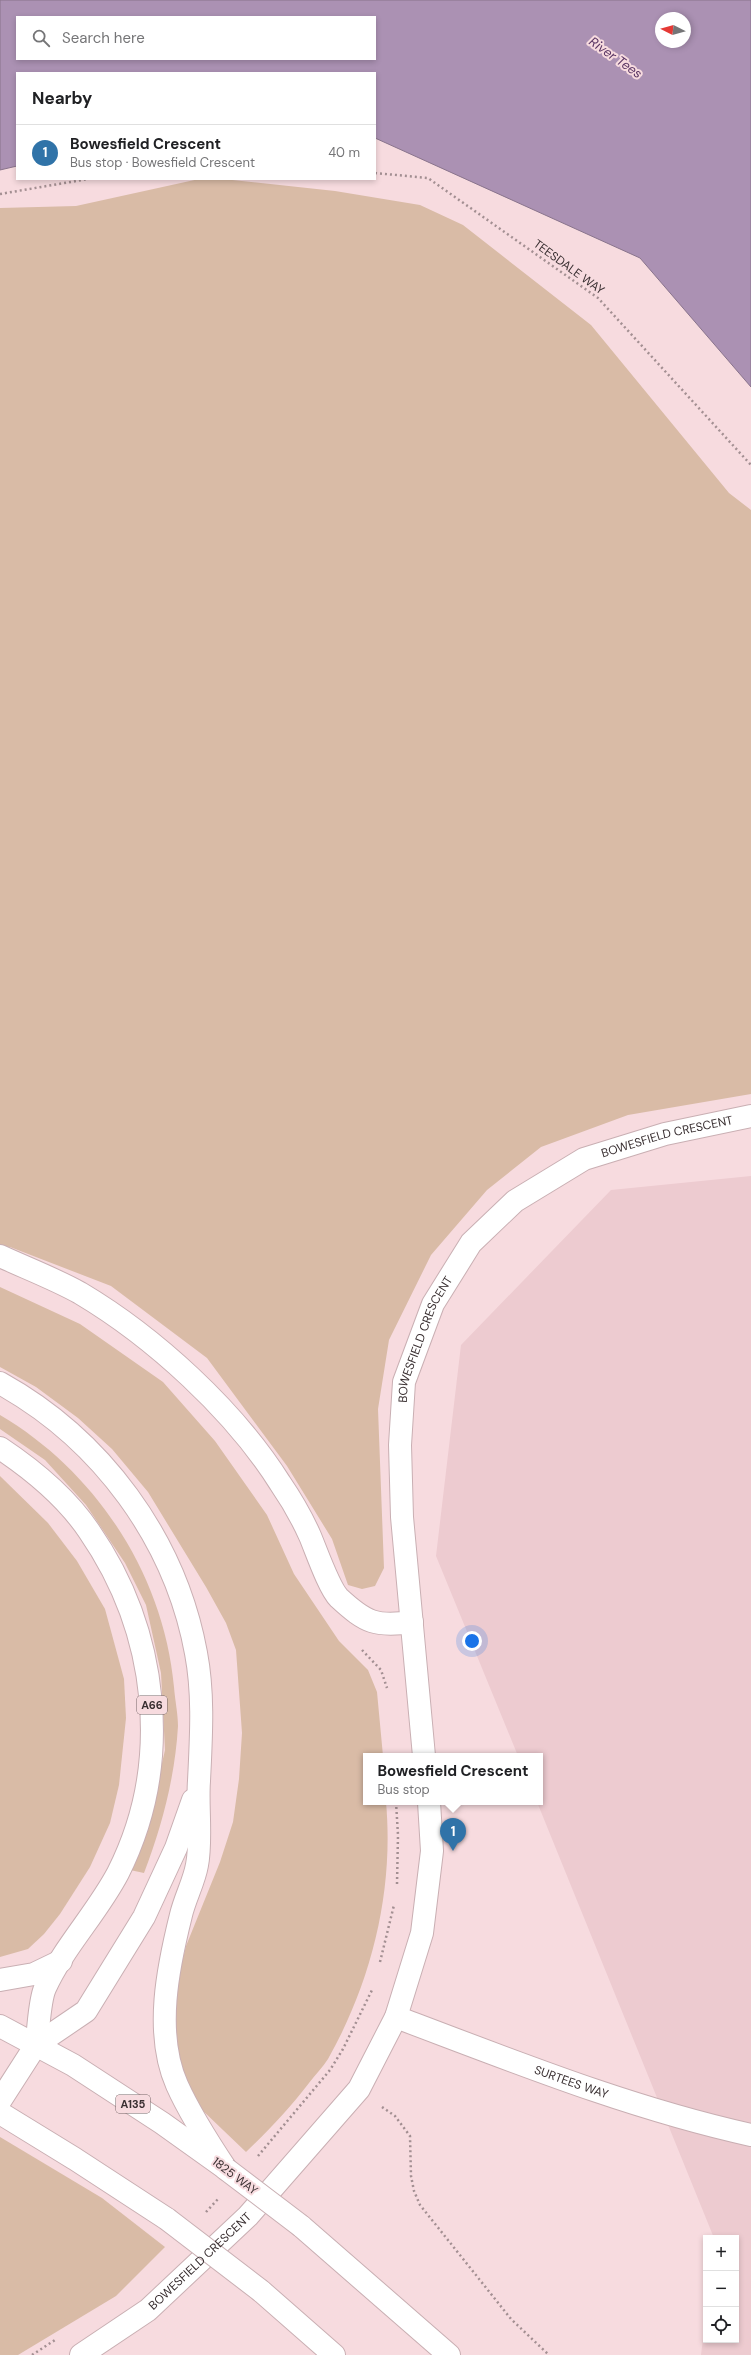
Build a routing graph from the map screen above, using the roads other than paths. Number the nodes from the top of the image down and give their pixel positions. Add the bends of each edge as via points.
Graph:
1 (751, 1116) edge
2 (0, 1256) edge
3 (0, 1383) edge
4 (0, 1448) edge
5 (412, 1622) junction
6 (424, 1753) edge
7 (198, 1784) junction
8 (429, 1805) edge
9 (61, 1961) junction
10 (0, 1980) edge
11 (396, 2017) junction
12 (0, 2026) edge
13 (36, 2045) junction
14 (0, 2101) edge
15 (0, 2113) edge
16 (751, 2135) edge
17 (226, 2169) junction
18 (81, 2355) edge
19 (334, 2355) edge
20 (449, 2355) edge

1 - 5 main road, BOWESFIELD CRESCENT via 665,1134 584,1159 515,1201 471,1243 433,1304 404,1382 400,1445 402,1517
2 - 5 main road via 78,1292 132,1326 213,1400 244,1434 284,1489 309,1534 338,1597 364,1619 386,1626
3 - 7 main road via 30,1400 85,1444 127,1492 166,1557 187,1612 197,1654 202,1707
4 - 9 main road, A66 via 25,1464 59,1495 88,1529 112,1568 132,1609 144,1652 151,1697 152,1742 146,1787 135,1831 118,1873
5 - 6 main road, BOWESFIELD CRESCENT
7 - 13 main road via 176,1848 144,1917 95,1998 86,2011
7 - 17 main road via 197,1864 181,1914 170,1969 165,2012 167,2050 176,2083 200,2129
8 - 11 main road, BOWESFIELD CRESCENT via 432,1851 422,1933
9 - 10 main road via 34,1974
9 - 13 main road, A66 via 45,1989
11 - 16 main road, SURTEES WAY via 572,2083 705,2125
11 - 18 main road, BOWESFIELD CRESCENT via 358,2089 242,2221 148,2310
12 - 13 main road, 1825 WAY / A135
13 - 14 main road
13 - 17 main road, 1825 WAY / A135 via 73,2065 156,2119
15 - 19 main road, bridge via 167,2219 261,2292
17 - 20 main road, 1825 WAY / A135, bridge via 301,2226

